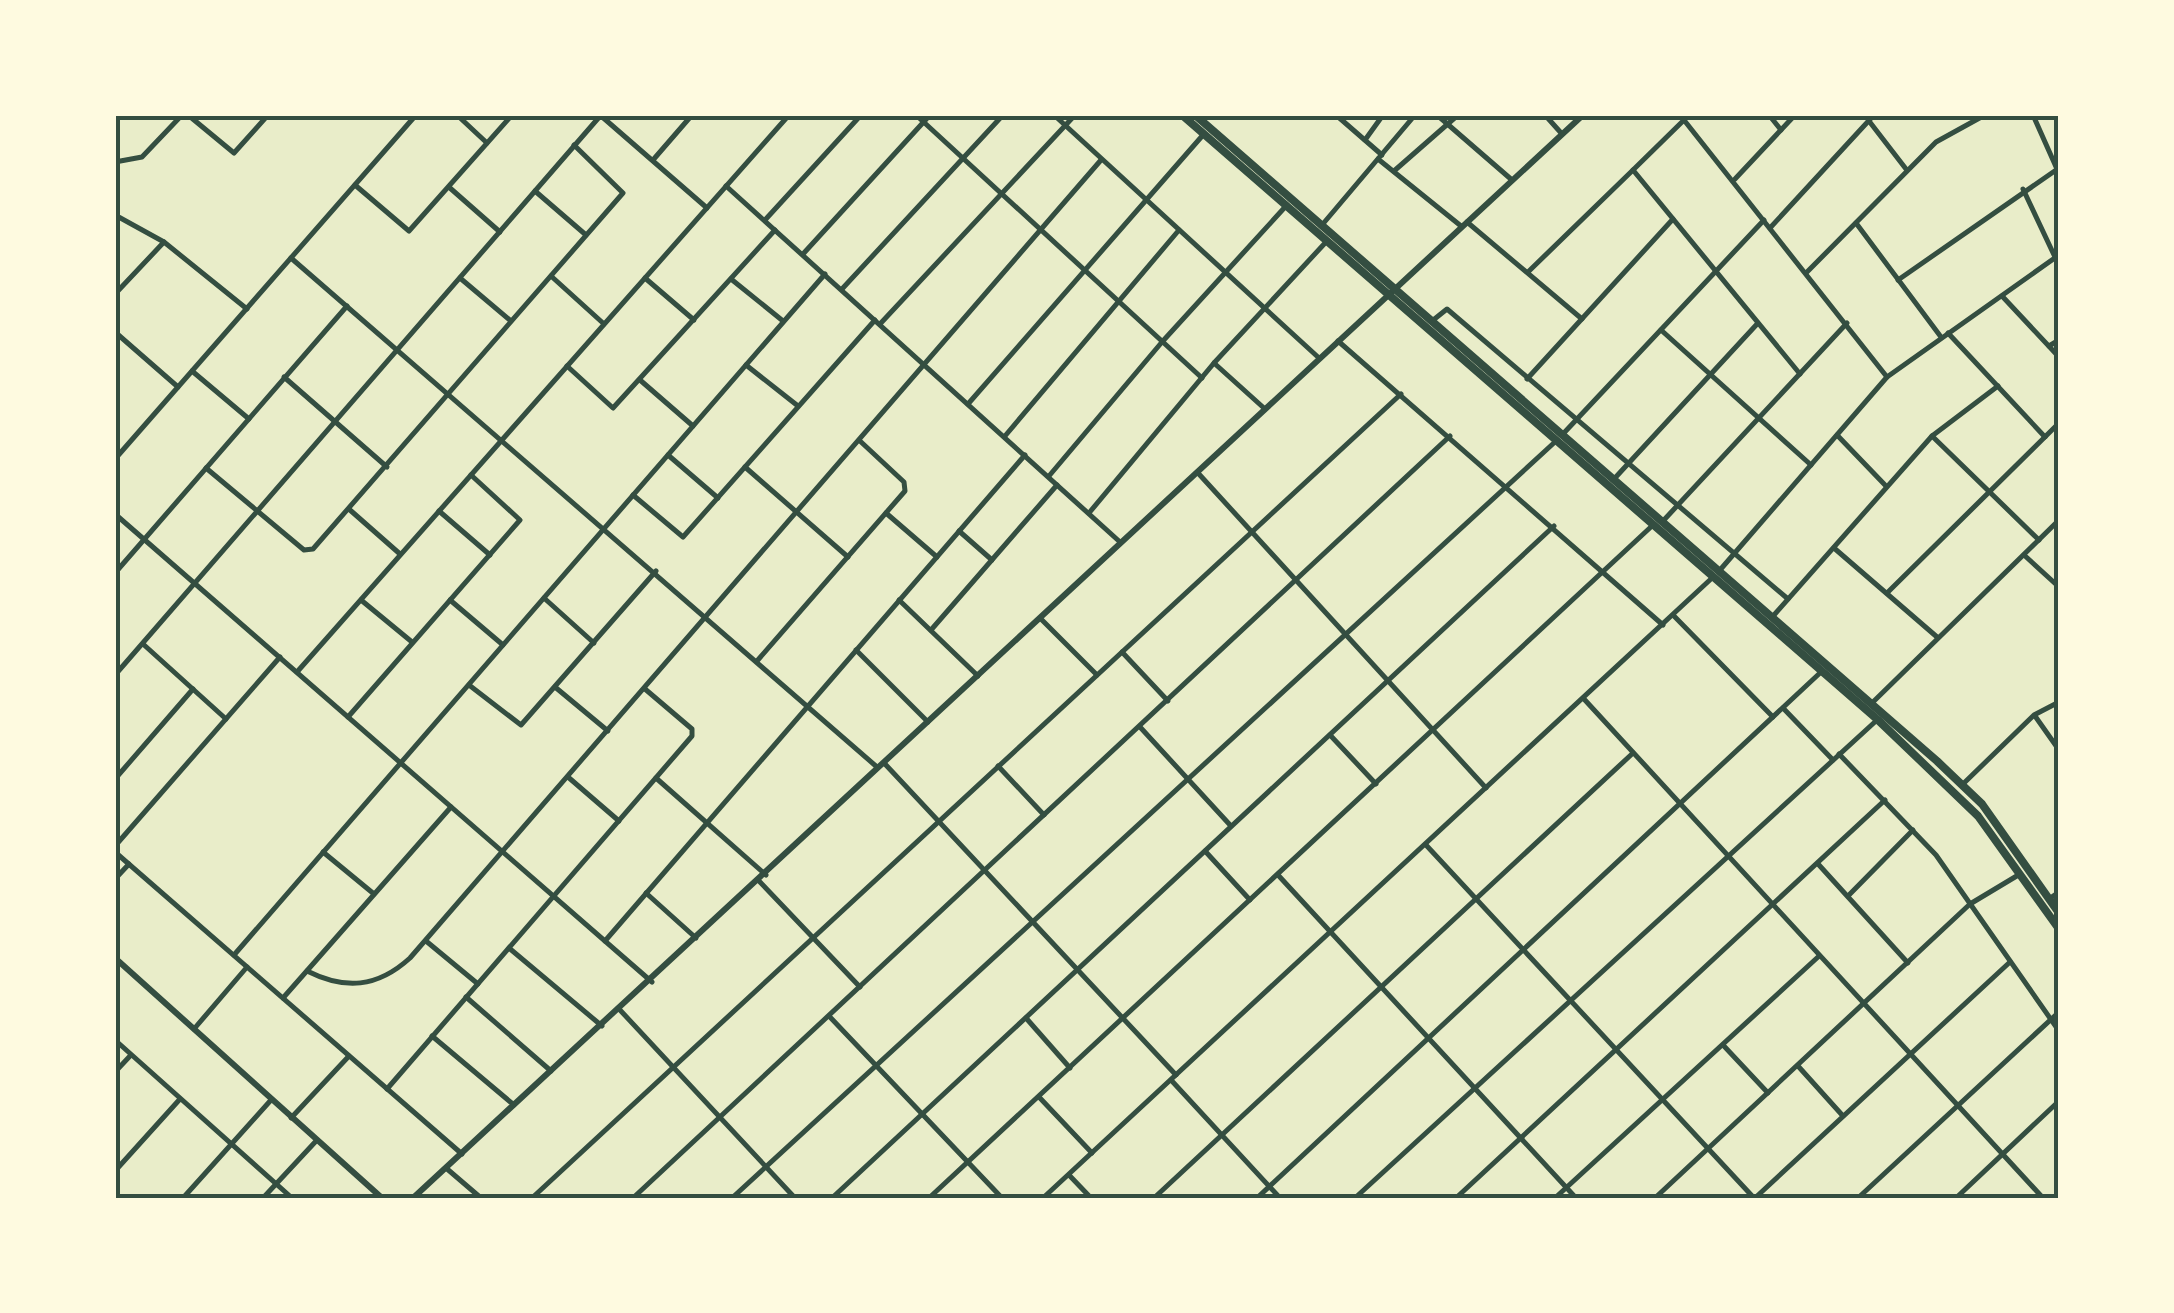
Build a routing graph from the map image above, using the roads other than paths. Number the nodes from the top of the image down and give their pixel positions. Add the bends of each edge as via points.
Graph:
1 (185, 115) edge
2 (268, 115) edge
3 (415, 115) edge
4 (457, 115) edge
5 (512, 115) edge
6 (600, 115) edge
7 (692, 115) edge
8 (788, 115) edge
9 (860, 115) edge
10 (916, 115) edge
11 (930, 115) edge
12 (1003, 115) edge
13 (1054, 115) edge
14 (1075, 115) edge
15 (1182, 115) edge
16 (1336, 115) edge
17 (1383, 115) edge
18 (1416, 115) edge
19 (1437, 115) edge
20 (1458, 115) edge
21 (1545, 115) edge
22 (1583, 115) edge
23 (1769, 115) edge
24 (1795, 115) edge
25 (1874, 115) edge
26 (1985, 115) edge
27 (2033, 115) edge
28 (1682, 118) edge
29 (1868, 121) junction
30 (924, 122) junction
31 (1203, 122) edge
32 (1448, 124) junction
33 (1065, 125) junction
34 (1781, 130) junction
35 (1562, 134) junction
36 (1365, 140) junction
37 (487, 143) junction
38 (574, 146) junction
39 (1380, 157) junction
40 (963, 158) junction
41 (652, 160) junction
42 (1101, 160) junction
43 (115, 162) edge
44 (1906, 168) junction
45 (2058, 168) edge
46 (1632, 170) junction
47 (1394, 172) junction
48 (1512, 180) junction
49 (1734, 180) junction
50 (355, 185) junction
51 (726, 186) junction
52 (450, 188) junction
53 (2023, 189) junction
54 (535, 191) junction
55 (1000, 194) junction
56 (1145, 199) junction
57 (1286, 206) junction
58 (707, 208) junction
59 (115, 215) edge
60 (1674, 219) junction
61 (765, 220) junction
62 (1764, 220) junction
63 (1856, 223) junction
64 (1322, 225) junction
65 (1465, 225) junction
66 (1770, 228) junction
67 (776, 230) junction
68 (1040, 230) junction
69 (1179, 230) junction
70 (500, 232) junction
71 (586, 235) junction
72 (164, 242) junction
73 (1326, 242) junction
74 (802, 254) junction
75 (2057, 256) edge
76 (292, 258) junction
77 (1082, 269) junction
78 (1226, 270) junction
79 (1717, 270) junction
80 (1528, 272) junction
81 (1807, 272) junction
82 (825, 274) junction
83 (551, 276) junction
84 (460, 278) junction
85 (645, 278) junction
86 (730, 280) junction
87 (1898, 280) junction
88 (842, 289) junction
89 (115, 294) edge
90 (1393, 294) junction
91 (2002, 296) junction
92 (1119, 303) junction
93 (347, 306) junction
94 (1265, 306) junction
95 (247, 309) junction
96 (1582, 319) junction
97 (694, 320) junction
98 (512, 322) junction
99 (784, 322) junction
100 (878, 322) junction
101 (1432, 322) junction
102 (1759, 322) junction
103 (604, 324) junction
104 (1847, 324) junction
105 (1661, 330) junction
106 (115, 332) edge
107 (1948, 332) junction
108 (1941, 337) junction
109 (1481, 340) junction
110 (2059, 340) edge
111 (1338, 341) junction
112 (1162, 342) junction
113 (2049, 346) junction
114 (394, 350) junction
115 (1469, 352) junction
116 (2059, 357) edge
117 (1319, 358) junction
118 (1214, 363) junction
119 (746, 365) junction
120 (926, 365) junction
121 (567, 366) junction
122 (192, 371) junction
123 (1710, 374) junction
124 (1800, 374) junction
125 (284, 377) junction
126 (1202, 378) junction
127 (1887, 378) junction
128 (640, 380) junction
129 (1527, 380) junction
130 (1998, 386) junction
131 (178, 387) junction
132 (1401, 394) junction
133 (448, 396) junction
134 (968, 404) junction
135 (798, 406) junction
136 (1265, 410) junction
137 (1759, 418) junction
138 (248, 419) junction
139 (336, 421) junction
140 (1576, 423) junction
141 (2059, 424) edge
142 (693, 426) junction
143 (1837, 434) junction
144 (1005, 436) junction
145 (1450, 436) junction
146 (1932, 436) junction
147 (2044, 437) junction
148 (1559, 438) junction
149 (502, 440) junction
150 (860, 442) junction
151 (1025, 455) junction
152 (668, 456) junction
153 (115, 459) edge
154 (1627, 464) junction
155 (1811, 465) junction
156 (388, 466) junction
157 (745, 467) junction
158 (206, 468) junction
159 (1198, 473) junction
160 (472, 475) junction
161 (1049, 476) junction
162 (1614, 479) junction
163 (1058, 484) junction
164 (1505, 484) junction
165 (1885, 485) junction
166 (1990, 492) junction
167 (634, 495) junction
168 (718, 498) junction
169 (1678, 507) junction
170 (350, 510) junction
171 (258, 511) junction
172 (439, 511) junction
173 (796, 512) junction
174 (886, 513) junction
175 (1090, 513) junction
176 (115, 514) edge
177 (2059, 520) edge
178 (1664, 521) junction
179 (1653, 525) junction
180 (1554, 526) junction
181 (604, 528) junction
182 (959, 531) junction
183 (1252, 531) junction
184 (144, 539) junction
185 (2040, 540) junction
186 (1122, 544) junction
187 (1834, 548) junction
188 (1733, 553) junction
189 (400, 555) junction
190 (2024, 555) junction
191 (490, 556) junction
192 (936, 557) junction
193 (848, 558) junction
194 (992, 560) junction
195 (1604, 570) junction
196 (656, 571) junction
197 (115, 573) edge
198 (1716, 573) junction
199 (1297, 580) junction
200 (195, 584) junction
201 (2059, 587) edge
202 (1887, 593) junction
203 (544, 598) junction
204 (1788, 599) junction
205 (361, 600) junction
206 (450, 600) junction
207 (899, 600) junction
208 (1673, 615) junction
209 (706, 616) junction
210 (1774, 616) junction
211 (1041, 619) junction
212 (1662, 625) junction
213 (931, 630) junction
214 (1342, 634) junction
215 (1937, 636) junction
216 (412, 642) junction
217 (594, 643) junction
218 (143, 644) junction
219 (503, 645) junction
220 (856, 650) junction
221 (1122, 652) junction
222 (280, 658) junction
223 (757, 661) junction
224 (1823, 670) junction
225 (297, 672) junction
226 (116, 673) edge
227 (1097, 675) junction
228 (978, 676) junction
229 (1386, 682) junction
230 (469, 685) junction
231 (554, 687) junction
232 (193, 689) junction
233 (645, 689) junction
234 (1584, 699) junction
235 (1168, 702) junction
236 (1872, 702) junction
237 (2059, 702) edge
238 (808, 706) junction
239 (1783, 708) junction
240 (2034, 715) junction
241 (348, 717) junction
242 (1773, 717) junction
243 (226, 719) junction
244 (1878, 720) junction
245 (928, 723) junction
246 (1140, 727) junction
247 (608, 731) junction
248 (1434, 732) junction
249 (1330, 735) junction
250 (2059, 750) edge
251 (1633, 753) junction
252 (1839, 754) junction
253 (1833, 760) junction
254 (401, 763) junction
255 (882, 766) junction
256 (998, 766) junction
257 (568, 777) junction
258 (656, 778) junction
259 (1187, 778) junction
260 (115, 779) edge
261 (1376, 784) junction
262 (1963, 784) junction
263 (1486, 788) junction
264 (1885, 800) junction
265 (1680, 804) junction
266 (451, 807) junction
267 (1045, 816) junction
268 (940, 820) junction
269 (619, 821) junction
270 (707, 822) junction
271 (1232, 826) junction
272 (1913, 829) junction
273 (1426, 844) junction
274 (115, 849) edge
275 (1204, 851) junction
276 (323, 852) junction
277 (503, 852) junction
278 (1728, 856) junction
279 (129, 864) junction
280 (1819, 866) junction
281 (986, 870) junction
282 (766, 874) junction
283 (2020, 874) junction
284 (1278, 876) junction
285 (115, 879) edge
286 (759, 882) junction
287 (2059, 892) edge
288 (646, 893) junction
289 (374, 894) junction
290 (554, 896) junction
291 (1848, 896) junction
292 (1476, 899) junction
293 (2049, 899) junction
294 (1250, 901) junction
295 (1970, 904) junction
296 (1774, 906) junction
297 (2059, 913) edge
298 (1033, 920) junction
299 (2059, 928) edge
300 (1330, 932) junction
301 (813, 938) junction
302 (697, 939) junction
303 (604, 940) junction
304 (426, 941) junction
305 (509, 948) junction
306 (1525, 951) junction
307 (234, 955) junction
308 (1820, 956) junction
309 (2010, 962) junction
310 (117, 963) edge
311 (1908, 963) junction
312 (248, 967) junction
313 (1078, 969) junction
314 (306, 971) junction
315 (652, 982) junction
316 (478, 984) junction
317 (860, 987) junction
318 (1381, 987) junction
319 (283, 998) junction
320 (466, 998) junction
321 (1571, 1001) junction
322 (1865, 1005) junction
323 (620, 1010) junction
324 (2059, 1012) edge
325 (829, 1016) junction
326 (1026, 1018) junction
327 (1123, 1018) junction
328 (2051, 1020) junction
329 (602, 1026) junction
330 (194, 1028) junction
331 (2059, 1030) edge
332 (432, 1036) junction
333 (1428, 1038) junction
334 (115, 1040) edge
335 (1723, 1045) junction
336 (1616, 1050) junction
337 (131, 1055) junction
338 (1911, 1055) junction
339 (350, 1056) junction
340 (876, 1065) junction
341 (1798, 1066) junction
342 (673, 1068) junction
343 (1070, 1068) junction
344 (115, 1072) edge
345 (552, 1072) junction
346 (1173, 1078) junction
347 (1474, 1088) junction
348 (387, 1089) junction
349 (1768, 1093) junction
350 (1039, 1096) junction
351 (180, 1100) junction
352 (271, 1100) junction
353 (1663, 1100) junction
354 (2059, 1101) edge
355 (515, 1106) junction
356 (1958, 1106) junction
357 (922, 1114) junction
358 (1844, 1116) junction
359 (291, 1118) junction
360 (720, 1118) junction
361 (1222, 1136) junction
362 (1520, 1138) junction
363 (316, 1140) junction
364 (231, 1144) junction
365 (1708, 1148) junction
366 (1092, 1153) junction
367 (462, 1154) junction
368 (2002, 1154) junction
369 (968, 1162) junction
370 (766, 1167) junction
371 (446, 1168) junction
372 (115, 1171) edge
373 (1068, 1175) junction
374 (276, 1184) junction
375 (1270, 1186) junction
376 (1566, 1188) junction
377 (183, 1198) edge
378 (263, 1198) edge
379 (292, 1198) edge
380 (382, 1198) edge
381 (413, 1198) edge
382 (481, 1198) edge
383 (532, 1198) edge
384 (634, 1198) edge
385 (732, 1198) edge
386 (795, 1198) edge
387 (832, 1198) edge
388 (929, 1198) edge
389 (1002, 1198) edge
390 (1043, 1198) edge
391 (1091, 1198) edge
392 (1154, 1198) edge
393 (1257, 1198) edge
394 (1280, 1198) edge
395 (1356, 1198) edge
396 (1456, 1198) edge
397 (1556, 1198) edge
398 (1576, 1198) edge
399 (1655, 1198) edge
400 (1754, 1198) edge
401 (1858, 1198) edge
402 (1956, 1198) edge
403 (2043, 1198) edge

1 - 2 street via 234,153
1 - 43 street via 142,157
3 - 50 street
4 - 37 street
5 - 37 street
6 - 38 street
6 - 41 street
7 - 41 street
8 - 51 street
9 - 61 street
10 - 30 street
11 - 30 street
12 - 40 street
13 - 33 street
14 - 33 street
15 - 31 main road
16 - 36 street
17 - 36 street
18 - 39 street
19 - 32 street
20 - 32 street
21 - 35 street
22 - 35 street
23 - 34 street
24 - 34 street
25 - 29 street
26 - 44 street via 1944,136
27 - 45 street
28 - 46 street
28 - 49 street
29 - 44 street
29 - 66 street
30 - 40 street
30 - 74 street
31 - 56 street
31 - 57 main road
31 - 64 main road
32 - 47 street
32 - 48 street
33 - 42 street
33 - 55 street
34 - 49 street
35 - 48 street
36 - 39 street
37 - 52 street
38 - 54 street
38 - 71 street via 623,191
39 - 47 street
39 - 64 street
40 - 55 street
40 - 88 street
41 - 58 street
42 - 56 street
42 - 68 street
44 - 63 street
45 - 53 street
46 - 60 street
46 - 80 street
47 - 65 street
48 - 65 street
49 - 62 street
50 - 52 street via 407,231
50 - 76 street
51 - 58 street
51 - 61 street
52 - 70 street
53 - 75 street
53 - 87 street
54 - 70 street
54 - 71 street
55 - 68 street
55 - 100 street
56 - 69 street
56 - 77 street
57 - 73 main road
57 - 78 street
58 - 85 street
59 - 72 street
60 - 79 street
60 - 96 street
61 - 67 street
62 - 66 street
62 - 79 street
63 - 81 street
63 - 87 street
64 - 90 main road
65 - 80 street
65 - 90 street
66 - 81 street
67 - 74 street
67 - 86 street
68 - 77 street
68 - 120 street
69 - 78 street
69 - 92 street
70 - 84 street
71 - 83 street
72 - 89 street
72 - 95 street
73 - 90 main road
73 - 94 street
74 - 82 street
75 - 91 street
76 - 93 street
76 - 95 street
77 - 92 street
77 - 134 street
78 - 94 street
78 - 112 street
79 - 102 street
79 - 105 street
80 - 96 street
81 - 104 street
82 - 88 street
82 - 99 street
83 - 98 street
83 - 103 street
84 - 98 street
84 - 114 street
85 - 97 street
85 - 103 street
86 - 97 street
86 - 99 street
87 - 108 street
88 - 100 street
90 - 101 main road
90 - 111 street
90 - 148 main road
91 - 107 street
91 - 113 street
92 - 112 street
92 - 144 street
93 - 114 street
93 - 125 street
94 - 117 street
94 - 118 street
95 - 122 street
96 - 129 street
97 - 128 street
98 - 133 street
99 - 119 street
100 - 120 street
100 - 135 street
101 - 109 street via 1447,309
101 - 115 main road
102 - 123 street
102 - 124 street
103 - 121 street
104 - 124 street
104 - 127 street
105 - 123 street
105 - 140 street
106 - 131 street
107 - 108 street
107 - 130 street
108 - 127 street
109 - 115 street
109 - 129 street
110 - 113 street
111 - 117 street
111 - 132 street
112 - 126 street
112 - 161 street
113 - 116 street
114 - 133 street
114 - 139 street
115 - 148 main road
117 - 136 street
118 - 126 street
118 - 136 street
119 - 135 street
119 - 142 street
120 - 134 street
120 - 150 street
121 - 128 street via 612,408
121 - 149 street
122 - 131 street
122 - 138 street
123 - 137 street
123 - 154 street
124 - 137 street
125 - 138 street
125 - 139 street
126 - 175 street
127 - 143 street
128 - 142 street
129 - 140 street
130 - 146 street
130 - 147 street
131 - 153 street
132 - 145 street
132 - 183 street
133 - 149 street
133 - 156 street
134 - 144 street
135 - 157 street
136 - 159 street
137 - 155 street
137 - 169 street
138 - 158 street
139 - 156 street
139 - 171 street
140 - 148 street
140 - 154 street
141 - 147 street
142 - 152 street
143 - 155 street
143 - 165 street
144 - 151 street
145 - 164 street
145 - 199 street
146 - 165 street
146 - 166 street
147 - 166 street
148 - 162 main road
148 - 164 street
148 - 179 main road
149 - 160 street
149 - 181 street
150 - 173 street
150 - 174 street via 906,485
151 - 161 street
151 - 182 street
152 - 167 street
152 - 168 street
154 - 162 street
154 - 169 street
155 - 188 street
156 - 170 street
157 - 168 street
157 - 173 street
158 - 171 street
158 - 184 street
159 - 183 street
159 - 186 street
160 - 172 street
160 - 191 street via 520,516
161 - 163 street
162 - 178 main road
163 - 175 street
163 - 194 street
164 - 180 street
164 - 214 street
165 - 187 street
166 - 185 street
166 - 202 street
167 - 168 street via 680,538
167 - 181 street
169 - 178 street
169 - 188 street
170 - 171 street via 310,552
170 - 189 street
171 - 200 street
172 - 189 street
172 - 191 street
173 - 193 street
173 - 209 street
174 - 192 street
174 - 193 street
175 - 186 street
176 - 184 street
177 - 185 street
178 - 198 main road
179 - 195 street
179 - 198 main road
180 - 195 street
180 - 229 street
181 - 196 street
181 - 203 street
182 - 192 street
182 - 194 street
183 - 199 street
183 - 221 street
184 - 197 street
184 - 200 street
185 - 190 street
186 - 211 street
187 - 202 street
187 - 204 street
188 - 198 street
188 - 204 street
189 - 205 street
190 - 201 street
190 - 215 street
191 - 206 street
192 - 207 street
193 - 223 street
194 - 213 street
195 - 212 street
195 - 248 street
196 - 209 street
196 - 217 street
198 - 208 street
198 - 210 main road
198 - 224 main road
199 - 214 street
199 - 235 street
200 - 218 street
200 - 222 street
202 - 215 street
203 - 217 street
203 - 219 street
204 - 210 street
205 - 216 street
205 - 225 street
206 - 216 street
206 - 219 street
207 - 213 street
207 - 220 street
208 - 212 street
208 - 242 street
209 - 223 street
209 - 233 street
210 - 236 main road
211 - 227 street
211 - 228 street
212 - 234 street
213 - 228 street
214 - 229 street
214 - 259 street
215 - 236 street
216 - 241 street
217 - 231 street
218 - 226 street
218 - 232 street
219 - 230 street
220 - 238 street
220 - 245 street
221 - 227 street
221 - 235 street
222 - 225 street
222 - 243 street
223 - 238 street
224 - 239 street
224 - 244 main road
225 - 241 street
227 - 256 street
228 - 245 street
229 - 248 street
229 - 249 street
230 - 231 street via 517,725
230 - 254 street
231 - 247 street
232 - 243 street
232 - 260 street
233 - 247 street
233 - 258 street via 693,732
234 - 251 street
234 - 263 street
235 - 246 street
236 - 262 main road
237 - 240 street
238 - 255 street
238 - 270 street
239 - 242 street
239 - 253 street
240 - 250 street
240 - 262 street
241 - 254 street
242 - 265 street
243 - 274 street
244 - 252 street
244 - 283 main road via 1961,798
245 - 255 street
246 - 259 street
246 - 267 street
247 - 257 street
248 - 261 street
248 - 263 street
249 - 261 street
249 - 271 street
251 - 265 street
251 - 292 street
252 - 253 street
252 - 264 street
253 - 278 street
254 - 266 street
254 - 276 street
255 - 268 street
255 - 282 street
256 - 267 street
256 - 268 street
257 - 269 street
257 - 277 street
258 - 269 street
258 - 270 street
259 - 271 street
259 - 298 street
261 - 284 street
262 - 293 main road
263 - 273 street
264 - 272 street
264 - 280 street
265 - 278 street
265 - 306 street
266 - 277 street
266 - 289 street
267 - 281 street
268 - 281 street
268 - 301 street
269 - 290 street
270 - 282 street
270 - 288 street
271 - 275 street
272 - 291 street
272 - 295 street
273 - 292 street
273 - 300 street
274 - 279 street
275 - 294 street
275 - 313 street
276 - 289 street
276 - 307 street
277 - 290 street
277 - 304 street
278 - 296 street
278 - 321 street
279 - 285 street
279 - 307 street
280 - 291 street
280 - 296 street
281 - 298 street
281 - 317 street
282 - 286 street
283 - 295 street
283 - 299 main road
284 - 294 street
284 - 300 street
286 - 301 street
286 - 302 street
287 - 293 street
288 - 302 street
288 - 303 street
289 - 314 street
290 - 303 street
290 - 305 street
291 - 311 street
292 - 306 street
292 - 318 street
293 - 297 main road
294 - 327 street
295 - 309 street
295 - 311 street
296 - 308 street
296 - 336 street
298 - 313 street
298 - 340 street
300 - 318 street
300 - 346 street
301 - 317 street
301 - 342 street
302 - 315 street
303 - 315 street
304 - 314 street via 375,981 344,986
304 - 316 street
305 - 316 street
305 - 329 street
306 - 321 street
306 - 333 street
307 - 312 street
308 - 322 street
308 - 335 street
309 - 328 street
309 - 338 street
310 - 330 street
311 - 322 street
312 - 319 street
312 - 330 street
313 - 326 street
313 - 327 street
314 - 319 street
315 - 323 street
316 - 320 street
317 - 325 street
318 - 333 street
318 - 361 street
319 - 339 street
320 - 332 street
320 - 345 street
321 - 336 street
321 - 347 street
322 - 338 street
322 - 341 street
323 - 329 street
323 - 342 street
324 - 328 street
325 - 340 street
325 - 360 street
326 - 343 street
326 - 357 street
327 - 343 street
327 - 346 street
328 - 331 street
328 - 356 street
329 - 345 street
330 - 352 street
332 - 348 street
332 - 355 street
333 - 347 street
333 - 375 street
334 - 337 street
335 - 349 street
335 - 353 street
336 - 353 street
336 - 362 street
337 - 344 street
337 - 351 street
338 - 356 street
338 - 358 street
339 - 348 street
339 - 359 street
340 - 357 street
340 - 370 street
341 - 349 street
341 - 358 street
342 - 360 street
342 - 383 street
343 - 350 street
345 - 355 street
346 - 361 street
346 - 366 street
347 - 362 street
347 - 395 street
348 - 367 street
349 - 365 street
350 - 366 street
350 - 369 street
351 - 364 street
351 - 372 street
352 - 359 street
352 - 364 street
353 - 365 street
353 - 376 street
354 - 368 street
355 - 367 street
356 - 368 street
356 - 401 street
357 - 369 street
357 - 387 street
358 - 400 street
359 - 363 street
360 - 370 street
360 - 384 street
361 - 375 street
361 - 392 street
362 - 376 street
362 - 396 street
363 - 374 street
363 - 380 street
364 - 374 street
364 - 377 street
365 - 399 street
365 - 400 street
366 - 373 street
367 - 371 street
368 - 402 street
368 - 403 street
369 - 388 street
369 - 389 street
370 - 385 street
370 - 386 street
371 - 381 street
371 - 382 street
373 - 390 street
373 - 391 street
374 - 378 street
374 - 379 street
375 - 393 street
375 - 394 street
376 - 397 street
376 - 398 street

